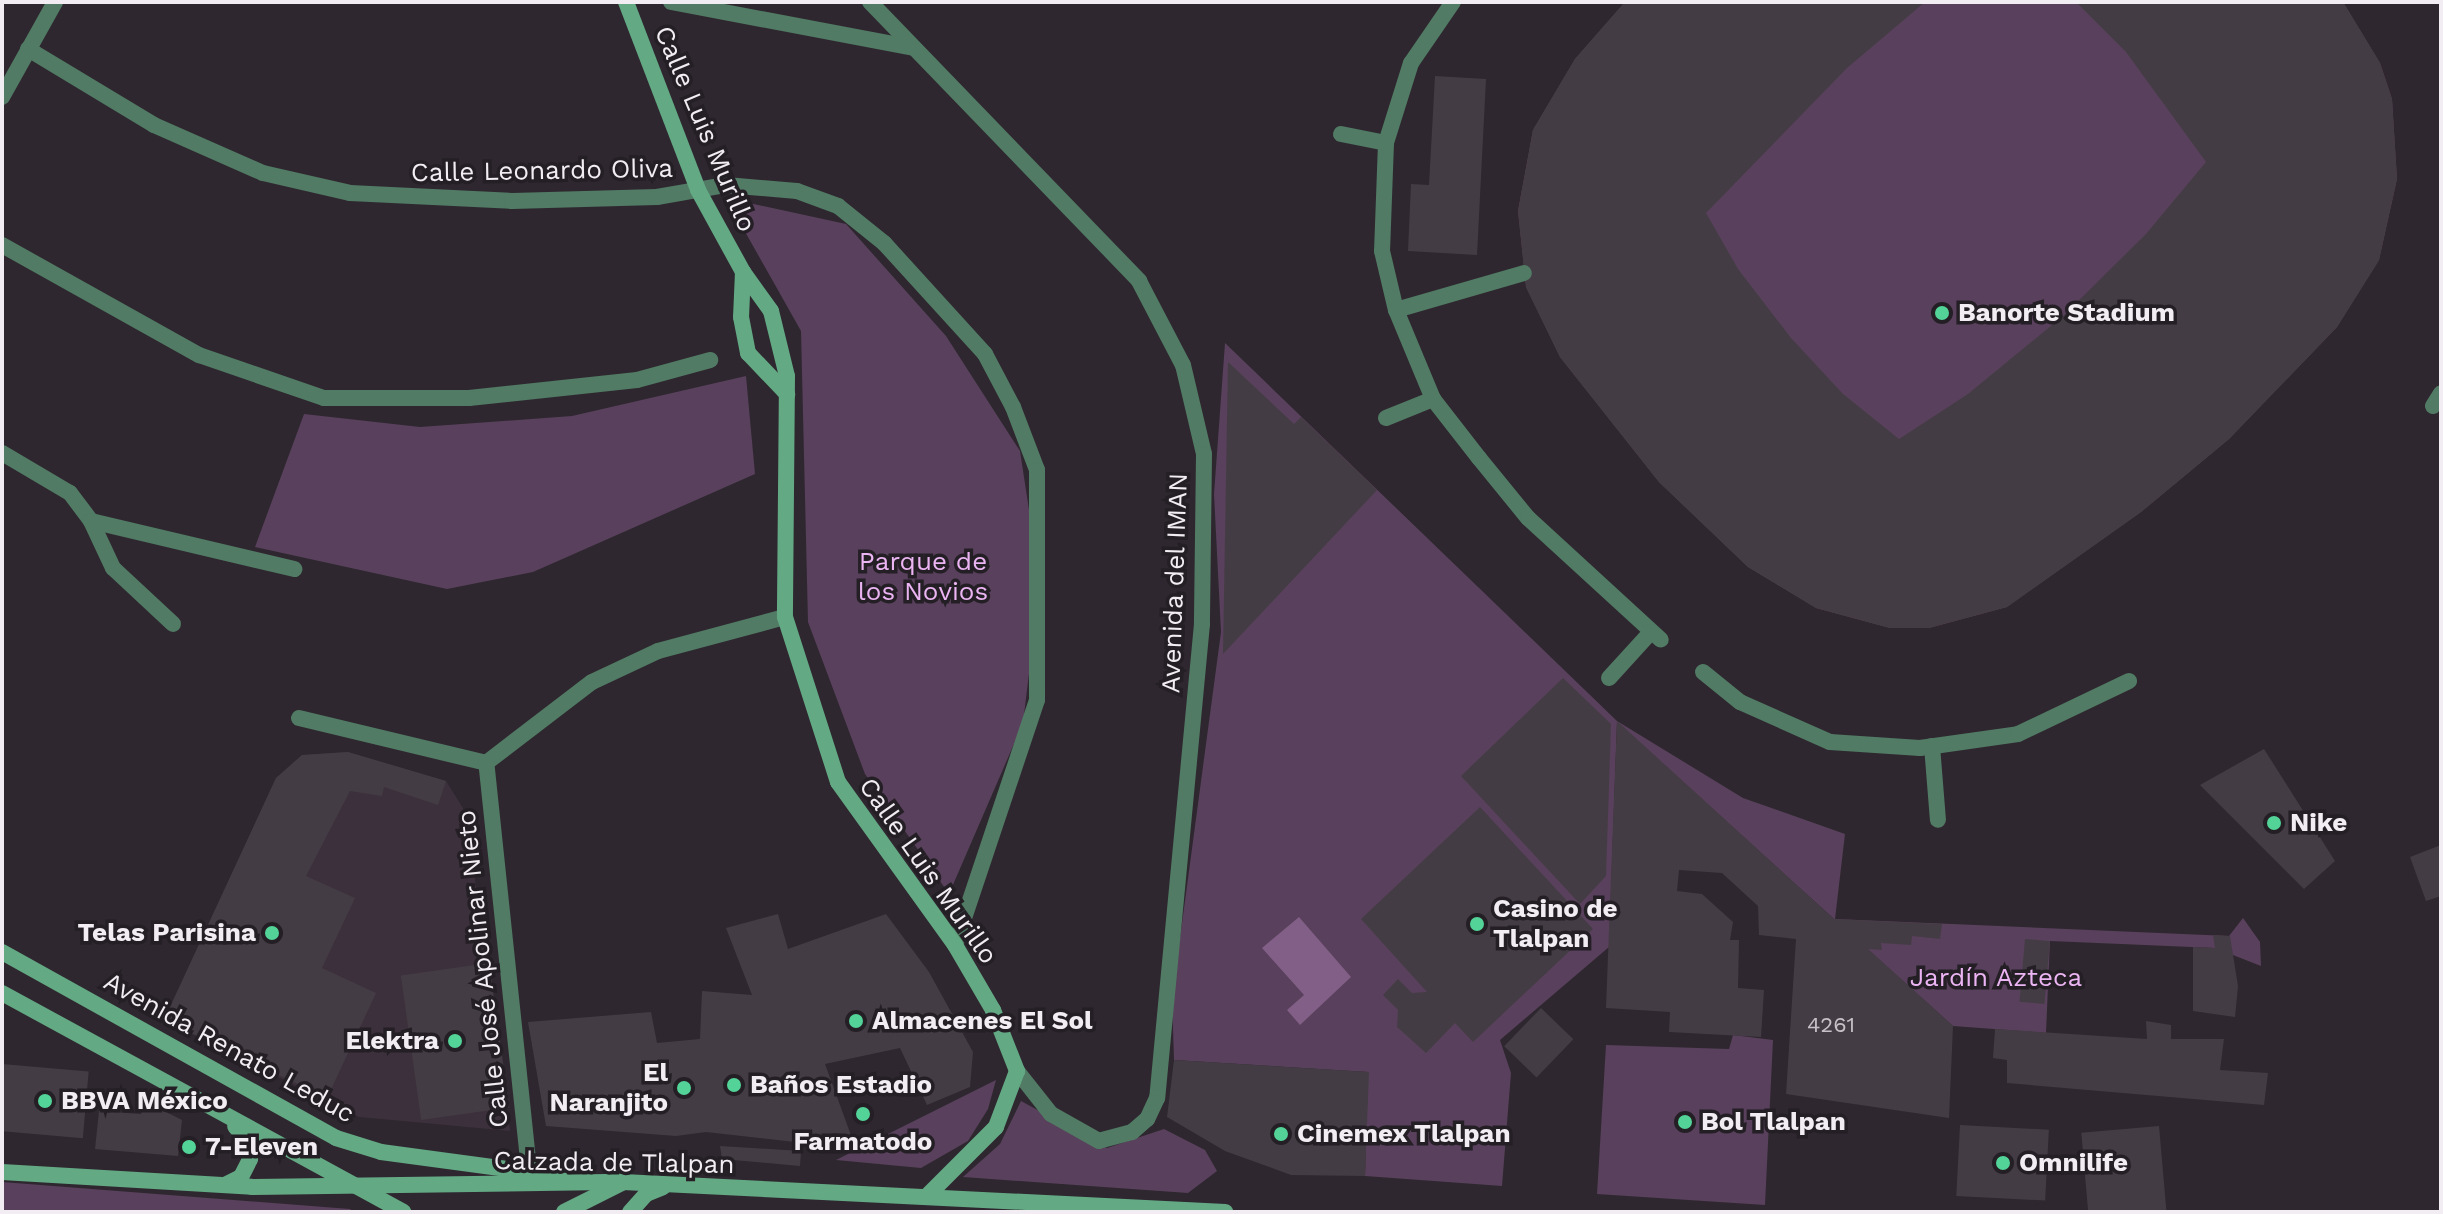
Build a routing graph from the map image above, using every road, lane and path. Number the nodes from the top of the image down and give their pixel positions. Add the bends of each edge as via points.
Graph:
1 (55, 2) edge
2 (626, 2) edge
3 (671, 2) edge
4 (870, 2) edge
5 (1453, 2) edge
6 (914, 48) junction
7 (28, 49) junction
8 (2, 97) edge
9 (1341, 134) dead end
10 (1386, 143) junction
11 (698, 190) junction
12 (2, 245) edge
13 (743, 272) junction
14 (1524, 273) dead end
15 (1396, 310) junction
16 (710, 360) dead end
17 (787, 394) junction
18 (1433, 399) junction
19 (1386, 418) dead end
20 (2, 453) edge
21 (91, 521) junction
22 (294, 569) dead end
23 (785, 617) junction
24 (173, 624) dead end
25 (1703, 672) dead end
26 (1609, 678) dead end
27 (2129, 681) dead end
28 (299, 718) dead end
29 (1932, 746) junction
30 (486, 763) junction
31 (1938, 820) dead end
32 (955, 945) junction
33 (2, 952) edge
34 (2, 993) edge
35 (1017, 1071) junction
36 (232, 1121) junction
37 (529, 1169) junction
38 (2, 1172) edge
39 (584, 1181) junction
40 (623, 1182) junction
41 (219, 1185) junction
42 (668, 1186) junction
43 (361, 1188) junction
44 (926, 1197) junction
45 (403, 1212) edge
46 (564, 1212) edge
47 (630, 1212) edge
48 (1225, 1212) edge

1 - 7 street
2 - 11 street, Calle Luis Murillo
3 - 6 street
4 - 6 street, Avenida del IMAN
5 - 10 street via 1411,63
6 - 35 street, Avenida del IMAN via 1139,281 1183,365 1204,454 1202,624 1157,1098 1147,1119 1132,1132 1099,1141 1051,1114
7 - 8 street
7 - 11 street, Calle Leonardo Oliva via 154,125 263,173 350,193 512,201 657,197
9 - 10 street
10 - 15 street via 1382,251
11 - 13 street, Calle Luis Murillo
11 - 32 street, Calle Leonardo Oliva via 726,185 797,191 838,206 884,243 985,354 1037,470 1037,700
12 - 16 street via 199,355 324,398 469,398 637,380
13 - 17 street, Calle Luis Murillo via 771,311
13 - 17 street, Calle Luis Murillo via 741,317 748,353
14 - 15 street
15 - 18 street
17 - 23 street, Calle Luis Murillo
18 - 19 street
18 - 26 street via 1528,518 1656,636
20 - 21 street via 70,493
21 - 22 street
21 - 24 street via 113,568
23 - 30 street via 658,651 592,682
23 - 32 street, Calle Luis Murillo via 838,782
25 - 29 street via 1740,702 1830,742
27 - 29 street via 2018,734
28 - 30 street
29 - 31 street
30 - 37 street, Calle José Apolinar Nieto
32 - 35 street, Calle Luis Murillo via 993,1010
33 - 37 street, Avenida Renato Leduc via 336,1138 381,1152
34 - 36 street
35 - 44 street via 996,1127
36 - 41 street via 247,1140 250,1159 241,1177
36 - 43 street
37 - 39 street, Avenida Renato Leduc
38 - 41 street, Calzada de Tlalpan
39 - 40 street, Calzada de Tlalpan
39 - 43 street, Calzada de Tlalpan
40 - 42 street, Calzada de Tlalpan
40 - 46 street
41 - 43 street, Calzada de Tlalpan
42 - 44 street, Calzada de Tlalpan
42 - 47 street via 646,1194
43 - 45 street
44 - 48 street, Calzada de Tlalpan

